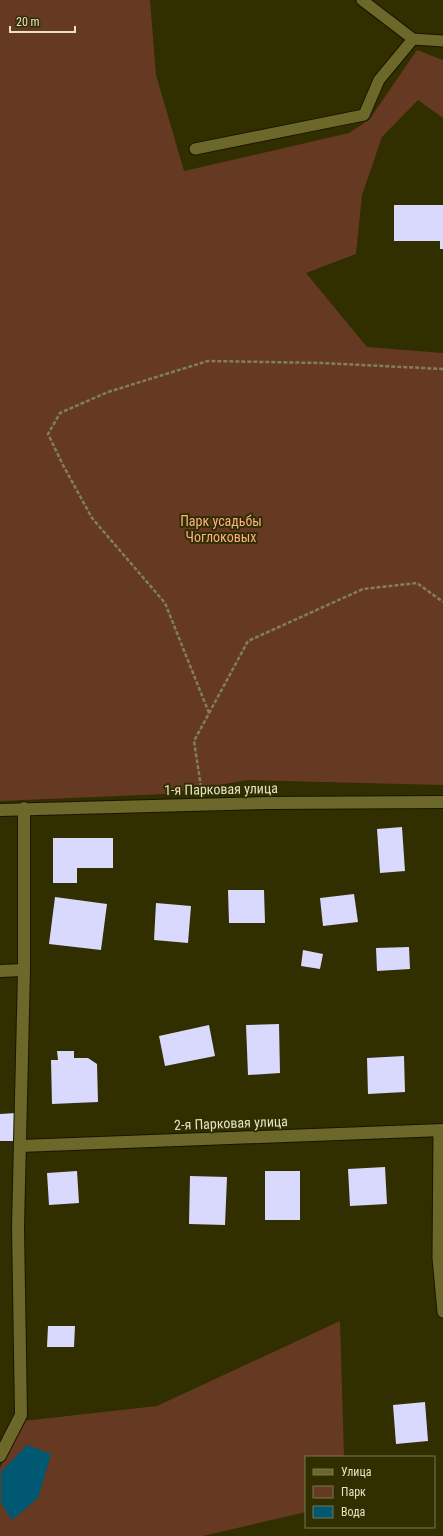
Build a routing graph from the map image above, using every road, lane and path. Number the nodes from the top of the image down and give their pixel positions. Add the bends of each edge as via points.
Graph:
1 (362, 0) edge
2 (413, 39) junction
3 (443, 41) edge
4 (195, 149) dead end
5 (443, 368) edge
6 (443, 602) edge
7 (209, 713) junction
8 (443, 802) edge
9 (203, 804) junction
10 (24, 808) junction
11 (0, 810) edge
12 (24, 970) junction
13 (0, 971) edge
14 (441, 1130) edge
15 (20, 1146) junction
16 (443, 1312) edge
17 (0, 1456) edge

1 - 2 lane
2 - 3 lane
2 - 4 lane via 379,80 364,115
5 - 7 path via 208,361 108,392 60,413 48,434 63,465 92,518 165,603
6 - 7 path via 417,583 364,589 248,641
7 - 9 path via 194,741
8 - 9 street, 1-я Парковая улица
9 - 10 street, 1-я Парковая улица
10 - 11 street, 1-я Парковая улица
10 - 12 street
12 - 13 street
12 - 15 street
14 - 15 street, 2-я Парковая улица
14 - 16 lane via 438,1258
15 - 17 street via 20,1415

